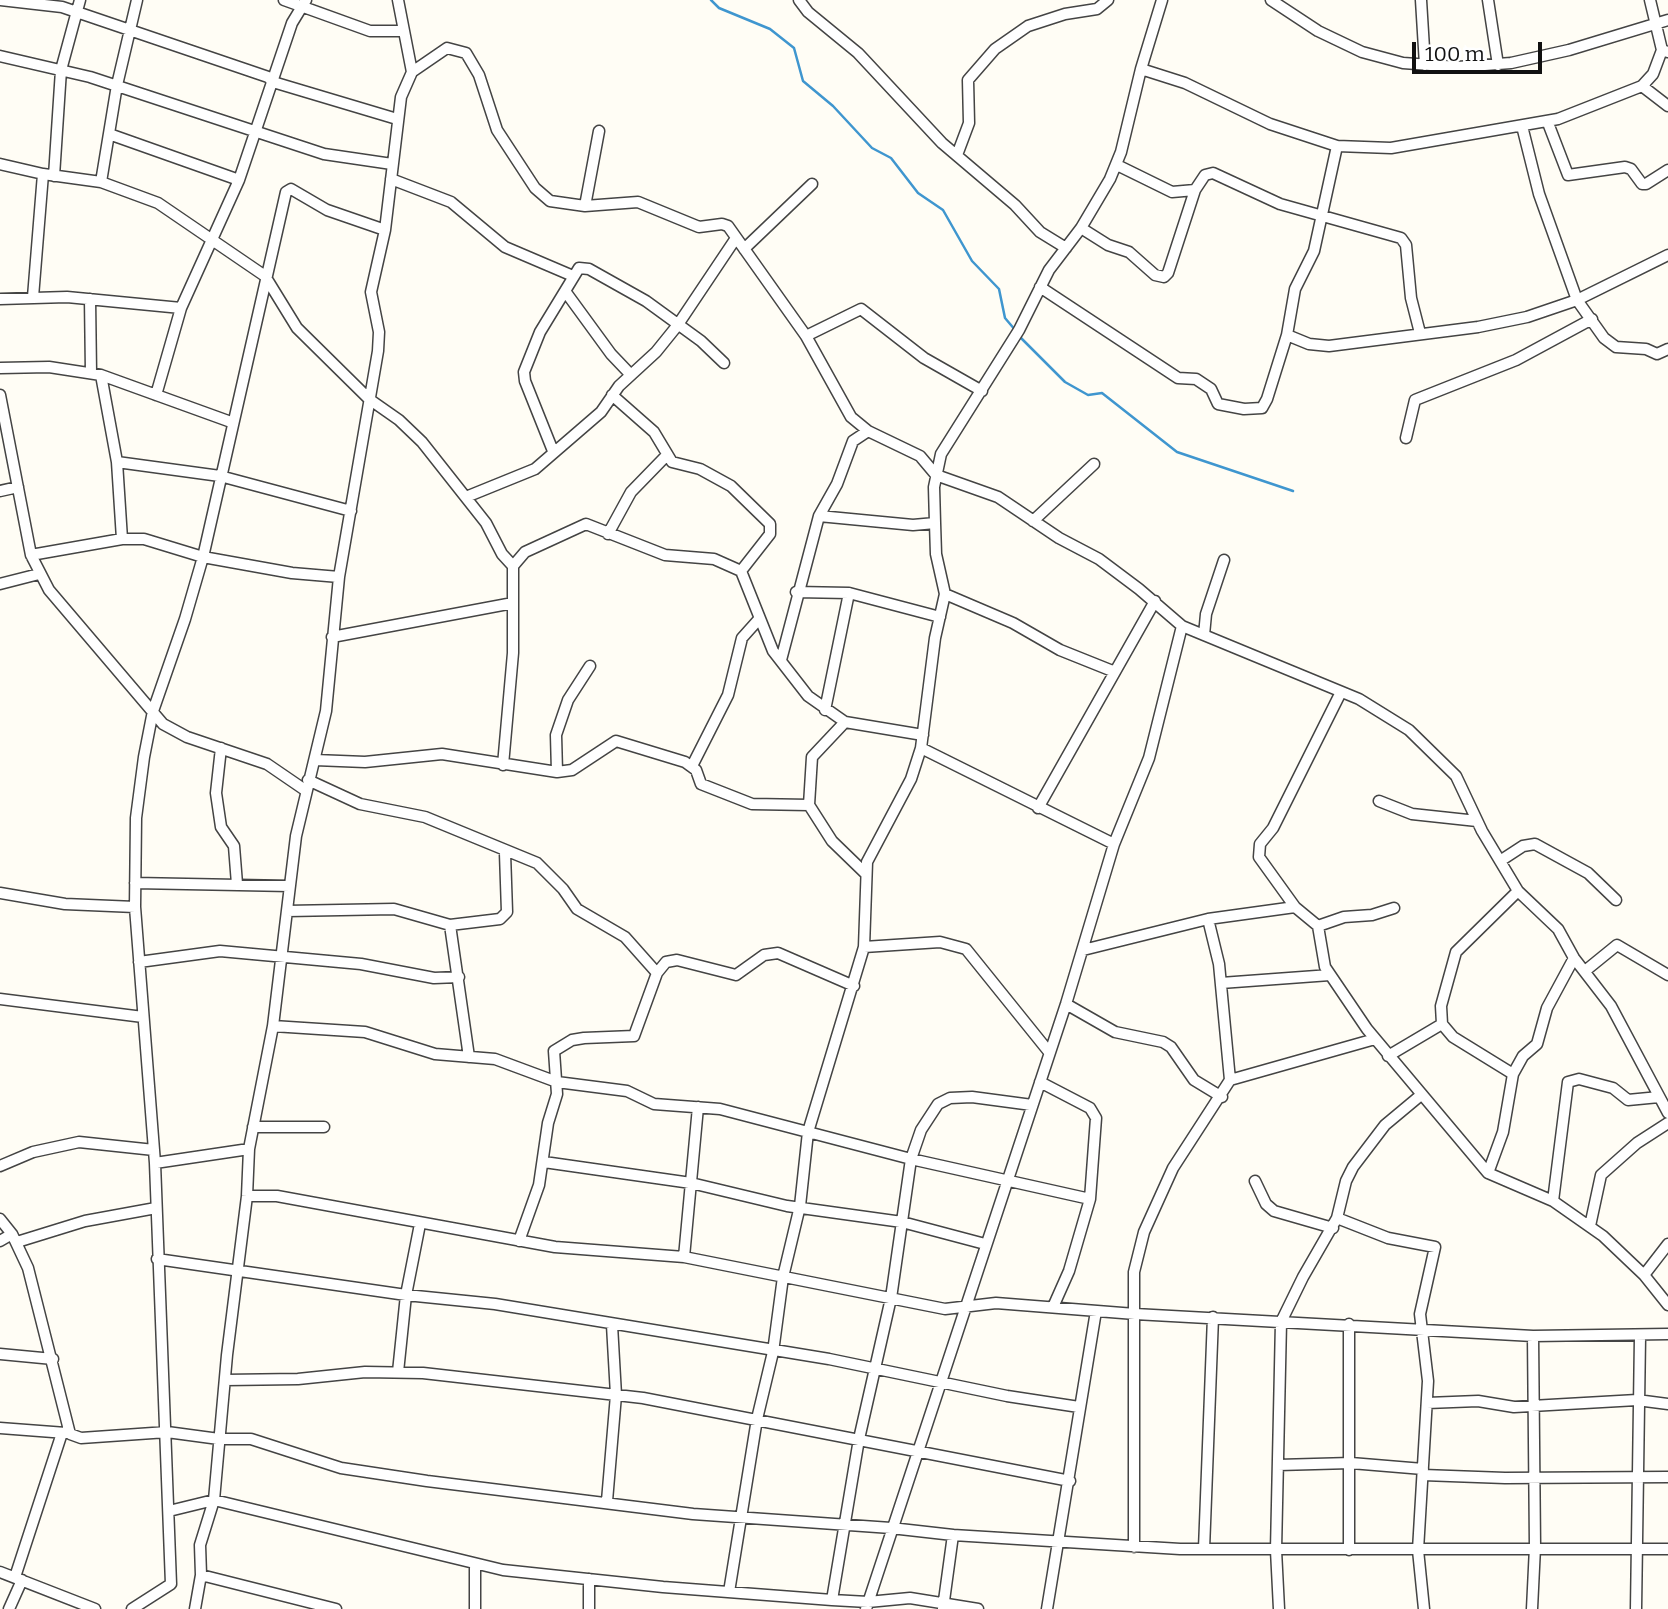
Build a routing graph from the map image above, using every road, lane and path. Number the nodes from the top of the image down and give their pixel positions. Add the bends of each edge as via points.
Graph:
1 (0, 0) edge
2 (80, 0) edge
3 (137, 0) edge
4 (285, 0) edge
5 (398, 0) edge
6 (799, 0) edge
7 (1108, 0) edge
8 (1162, 0) edge
9 (1271, 0) edge
10 (1421, 0) edge
11 (1488, 0) edge
12 (1650, 0) edge
13 (305, 4) edge
14 (77, 13) junction
15 (1668, 20) edge
16 (1657, 24) junction
17 (132, 30) junction
18 (404, 31) junction
19 (1665, 51) edge
20 (0, 55) edge
21 (1426, 65) junction
22 (1498, 65) junction
23 (1140, 69) junction
24 (61, 70) junction
25 (412, 72) junction
26 (273, 82) junction
27 (117, 85) junction
28 (1642, 86) junction
29 (1668, 106) edge
30 (397, 119) junction
31 (1548, 122) junction
32 (1522, 126) junction
33 (254, 131) junction
34 (598, 131) dead end
35 (109, 134) junction
36 (1336, 146) junction
37 (957, 155) junction
38 (0, 164) edge
39 (393, 164) junction
40 (1117, 164) junction
41 (1668, 170) edge
42 (49, 175) junction
43 (391, 178) junction
44 (239, 180) junction
45 (101, 182) junction
46 (812, 184) dead end
47 (1195, 190) junction
48 (585, 206) junction
49 (1322, 214) junction
50 (1081, 228) junction
51 (384, 230) junction
52 (736, 238) junction
53 (213, 239) junction
54 (1066, 248) junction
55 (744, 249) junction
56 (1668, 255) edge
57 (265, 276) junction
58 (573, 276) junction
59 (1040, 287) junction
60 (565, 291) junction
61 (33, 297) junction
62 (0, 299) edge
63 (90, 299) junction
64 (1577, 300) junction
65 (181, 308) junction
66 (1592, 319) junction
67 (677, 326) junction
68 (1420, 333) junction
69 (1287, 335) junction
70 (806, 336) junction
71 (1668, 349) edge
72 (724, 363) dead end
73 (0, 368) edge
74 (96, 374) junction
75 (631, 375) junction
76 (982, 391) junction
77 (0, 395) edge
78 (612, 395) junction
79 (156, 396) junction
80 (369, 399) junction
81 (231, 422) junction
82 (4, 430) edge
83 (868, 431) junction
84 (1406, 438) dead end
85 (553, 451) junction
86 (666, 456) junction
87 (117, 462) junction
88 (1094, 464) dead end
89 (936, 475) junction
90 (220, 476) junction
91 (18, 487) junction
92 (0, 491) edge
93 (466, 497) junction
94 (351, 511) junction
95 (819, 516) junction
96 (1033, 521) junction
97 (935, 523) junction
98 (608, 534) junction
99 (122, 539) junction
100 (31, 555) junction
101 (203, 557) junction
102 (1224, 560) dead end
103 (513, 566) junction
104 (741, 571) junction
105 (40, 574) junction
106 (339, 577) junction
107 (0, 584) edge
108 (796, 592) junction
109 (849, 593) junction
110 (945, 594) junction
111 (1155, 601) junction
112 (513, 603) junction
113 (940, 617) junction
114 (759, 619) junction
115 (1182, 626) junction
116 (1204, 635) junction
117 (332, 637) junction
118 (780, 660) junction
119 (590, 666) dead end
120 (1115, 672) junction
121 (1341, 692) junction
122 (825, 710) junction
123 (153, 711) junction
124 (845, 722) junction
125 (923, 736) junction
126 (221, 748) junction
127 (922, 748) junction
128 (315, 760) junction
129 (503, 765) junction
130 (692, 766) junction
131 (557, 772) junction
132 (306, 785) junction
133 (1379, 801) dead end
134 (809, 805) junction
135 (1038, 808) junction
136 (1477, 821) junction
137 (1114, 844) junction
138 (505, 853) junction
139 (1500, 861) junction
140 (865, 873) junction
141 (135, 883) junction
142 (237, 884) junction
143 (290, 886) junction
144 (1518, 891) junction
145 (0, 893) edge
146 (1616, 900) dead end
147 (135, 907) junction
148 (1295, 907) junction
149 (1394, 908) dead end
150 (288, 911) junction
151 (1208, 919) junction
152 (450, 925) junction
153 (1318, 926) junction
154 (864, 947) junction
155 (1083, 950) junction
156 (281, 956) junction
157 (1574, 958) junction
158 (139, 962) junction
159 (1585, 971) junction
160 (657, 973) junction
161 (1330, 975) junction
162 (1668, 975) edge
163 (459, 977) junction
164 (1221, 983) junction
165 (854, 986) junction
166 (0, 999) edge
167 (1066, 1004) junction
168 (143, 1017) junction
169 (1442, 1024) junction
170 (273, 1026) junction
171 (1375, 1039) junction
172 (1049, 1052) junction
173 (1388, 1056) junction
174 (469, 1057) junction
175 (1513, 1074) junction
176 (1230, 1080) junction
177 (557, 1082) junction
178 (1040, 1082) junction
179 (1421, 1095) junction
180 (1222, 1097) junction
181 (1665, 1104) edge
182 (1032, 1105) junction
183 (698, 1107) junction
184 (1668, 1124) edge
185 (253, 1127) junction
186 (324, 1127) dead end
187 (808, 1132) junction
188 (249, 1149) junction
189 (154, 1150) junction
190 (911, 1159) junction
191 (544, 1162) junction
192 (155, 1163) junction
193 (0, 1166) edge
194 (1488, 1173) junction
195 (1006, 1178) junction
196 (1255, 1181) dead end
197 (691, 1184) junction
198 (247, 1196) junction
199 (1090, 1199) junction
200 (1553, 1200) junction
201 (800, 1206) junction
202 (156, 1208) junction
203 (0, 1219) edge
204 (902, 1222) junction
205 (1335, 1223) junction
206 (420, 1224) junction
207 (1590, 1226) junction
208 (15, 1238) junction
209 (0, 1241) edge
210 (519, 1241) junction
211 (985, 1244) junction
212 (1668, 1244) edge
213 (684, 1257) junction
214 (157, 1259) junction
215 (237, 1270) junction
216 (1644, 1275) junction
217 (783, 1277) junction
218 (406, 1295) junction
219 (891, 1298) junction
220 (966, 1305) junction
221 (1668, 1305) edge
222 (1053, 1307) junction
223 (1096, 1311) junction
224 (1135, 1314) junction
225 (1213, 1317) junction
226 (1281, 1322) junction
227 (1349, 1324) junction
228 (612, 1325) junction
229 (1421, 1328) junction
230 (1668, 1334) edge
231 (1533, 1336) junction
232 (1640, 1337) junction
233 (773, 1352) junction
234 (0, 1354) edge
235 (52, 1359) junction
236 (875, 1370) junction
237 (398, 1372) junction
238 (225, 1380) junction
239 (942, 1382) junction
240 (616, 1395) junction
241 (1637, 1400) junction
242 (1427, 1403) junction
243 (1668, 1404) edge
244 (1534, 1406) junction
245 (1079, 1407) junction
246 (757, 1419) junction
247 (0, 1428) edge
248 (167, 1432) junction
249 (66, 1433) junction
250 (219, 1439) junction
251 (859, 1439) junction
252 (918, 1451) junction
253 (1351, 1464) junction
254 (1278, 1465) junction
255 (1423, 1472) junction
256 (1535, 1477) junction
257 (1638, 1477) junction
258 (1668, 1477) edge
259 (1070, 1481) junction
260 (214, 1500) junction
261 (607, 1502) junction
262 (169, 1511) junction
263 (740, 1517) junction
264 (844, 1524) junction
265 (891, 1528) junction
266 (953, 1535) junction
267 (1059, 1543) junction
268 (1134, 1547) junction
269 (1535, 1547) junction
270 (1204, 1549) junction
271 (1638, 1549) junction
272 (1668, 1549) edge
273 (1276, 1550) junction
274 (1349, 1550) junction
275 (1418, 1550) junction
276 (474, 1564) junction
277 (0, 1572) edge
278 (201, 1575) junction
279 (19, 1578) junction
280 (589, 1579) junction
281 (729, 1592) junction
282 (832, 1600) junction
283 (867, 1605) edge
284 (944, 1606) edge
285 (9, 1609) edge
286 (95, 1609) edge
287 (132, 1609) edge
288 (195, 1609) edge
289 (336, 1609) edge
290 (475, 1609) edge
291 (590, 1609) edge
292 (978, 1609) edge
293 (1047, 1609) edge
294 (1279, 1609) edge
295 (1424, 1609) edge
296 (1532, 1609) edge
297 (1636, 1609) edge

1 - 14 street via 51,4
2 - 14 street
3 - 17 street
4 - 13 street
5 - 18 street
6 - 37 street
7 - 37 street via 1097,9 1028,26 995,49 968,80 969,123
8 - 23 street
9 - 21 street via 1318,31 1362,52
10 - 21 street
11 - 22 street
12 - 16 street
13 - 18 street via 370,31
13 - 26 street via 292,23
14 - 17 street
14 - 24 street
15 - 16 street
16 - 19 street
16 - 22 street
17 - 26 street
17 - 27 street
18 - 25 street
19 - 28 street
20 - 24 street
21 - 22 street
23 - 36 street via 1185,83 1270,124
23 - 40 street
24 - 27 street
24 - 42 street
25 - 30 street
25 - 48 street via 447,48 466,53 479,75 496,130 534,188 550,201
26 - 30 street
26 - 33 street
27 - 33 street
27 - 35 street
28 - 29 street
28 - 31 street
30 - 39 street
31 - 32 street
31 - 41 street via 1568,175 1625,167 1646,184
32 - 36 street via 1391,148
32 - 64 street via 1539,194
33 - 39 street via 324,154
33 - 44 street
34 - 48 street
35 - 44 street
35 - 45 street
36 - 49 street
37 - 54 street via 1040,232
38 - 42 street
39 - 43 street
40 - 47 street via 1167,190
40 - 50 street
42 - 45 street
42 - 61 street
43 - 51 street
43 - 58 street via 451,202 505,247
44 - 53 street
45 - 53 street via 158,203
46 - 55 street
47 - 49 street via 1205,175 1213,173 1280,204
47 - 50 street via 1164,277 1155,275 1129,252 1108,246
48 - 52 street via 647,204 699,227 728,226
49 - 68 street via 1404,241
49 - 69 street via 1314,251 1292,300
50 - 54 street
51 - 57 street via 327,210 288,189
51 - 80 street via 372,292 379,332
52 - 55 street
52 - 67 street
53 - 57 street
53 - 65 street
54 - 59 street
55 - 70 street
56 - 64 street
57 - 80 street via 297,328
57 - 81 street
58 - 60 street
58 - 67 street via 579,268 589,268 646,301
59 - 69 street via 1178,378 1196,379 1224,406 1262,408
59 - 76 street
60 - 75 street
60 - 85 street via 540,332 524,372
61 - 62 street
61 - 63 street
63 - 65 street
63 - 74 street
64 - 66 street
64 - 68 street via 1502,322
65 - 79 street
66 - 71 street via 1616,347 1657,354
66 - 84 street via 1516,360 1415,400
67 - 72 street
67 - 75 street
68 - 69 street via 1329,345 1309,344
70 - 76 street via 861,309 924,358
70 - 83 street via 851,416
73 - 74 street
74 - 79 street
74 - 87 street
75 - 78 street
76 - 89 street via 945,445
77 - 82 street
78 - 85 street via 601,412
78 - 86 street via 654,432
79 - 81 street
80 - 93 street via 411,431
80 - 94 street
81 - 90 street
82 - 91 street
83 - 89 street via 920,456
83 - 95 street via 853,441
85 - 93 street via 535,469
86 - 98 street via 631,492
86 - 104 street via 676,465 700,469 731,486 769,524 770,534
87 - 90 street
87 - 99 street
88 - 96 street
89 - 96 street via 992,494
89 - 97 street
90 - 94 street
90 - 101 street
91 - 92 street
91 - 100 street
93 - 103 street
94 - 106 street
95 - 97 street
95 - 108 street
96 - 111 street via 1109,566
97 - 110 street
98 - 103 street via 586,524 525,552
98 - 104 street via 665,555 714,559
99 - 100 street
99 - 101 street via 159,541
100 - 105 street
101 - 106 street
101 - 123 street
102 - 116 street
103 - 112 street
104 - 114 street
105 - 107 street
105 - 123 street via 61,606
106 - 117 street
108 - 109 street
108 - 118 street
109 - 113 street
109 - 122 street
110 - 113 street
110 - 120 street
111 - 115 street
111 - 120 street
112 - 117 street
112 - 129 street
113 - 125 street
114 - 118 street
114 - 130 street via 742,638 728,695
115 - 116 street
115 - 137 street via 1149,758
116 - 121 street
117 - 128 street via 326,710
118 - 122 street via 800,688
119 - 131 street via 568,700 556,735
120 - 135 street
121 - 136 street via 1384,713 1426,745 1456,776
121 - 148 street via 1258,851
122 - 124 street
123 - 126 street via 174,731
123 - 141 street via 137,807
124 - 125 street
124 - 134 street via 812,757
125 - 127 street
126 - 132 street via 267,764
126 - 142 street via 216,793 221,827 234,846
127 - 135 street
127 - 140 street via 911,779 871,851
128 - 129 street via 365,762 442,754
128 - 132 street
129 - 131 street
130 - 131 street via 616,741 572,770
130 - 134 street via 701,784 752,804
132 - 138 street via 369,807 425,817
132 - 143 street
133 - 136 street via 1412,814
134 - 140 street via 832,841
135 - 137 street
136 - 139 street
137 - 155 street
138 - 152 street via 505,916
138 - 160 street via 537,863 577,909 625,937
139 - 144 street
139 - 146 street via 1535,844 1588,873
140 - 154 street
141 - 142 street
141 - 147 street
142 - 143 street
143 - 150 street
144 - 157 street via 1558,929
144 - 169 street via 1456,952 1441,1006
145 - 147 street via 65,904
147 - 158 street
148 - 151 street
148 - 153 street
149 - 153 street
150 - 152 street via 394,909
150 - 156 street
151 - 155 street
151 - 164 street
152 - 163 street
153 - 161 street via 1322,959
154 - 165 street
154 - 172 street via 940,942 966,949
155 - 167 street
156 - 158 street via 207,951
156 - 163 street via 434,978
156 - 170 street
157 - 159 street
157 - 175 street via 1547,1008 1537,1044
158 - 168 street
159 - 162 street via 1617,945
159 - 181 street via 1611,1006
160 - 165 street via 666,962 677,960 736,975 764,955 778,953
160 - 177 street via 637,1033 584,1038 556,1048
161 - 164 street
161 - 171 street
163 - 174 street
164 - 176 street
165 - 187 street
166 - 168 street
167 - 172 street
167 - 180 street via 1115,1032 1163,1042 1194,1080
168 - 189 street
169 - 173 street
169 - 175 street via 1458,1042
170 - 174 street via 365,1032 435,1054
170 - 185 street
171 - 173 street
171 - 176 street
172 - 178 street
173 - 179 street
174 - 177 street via 507,1062
175 - 194 street via 1503,1132
176 - 180 street
177 - 183 street via 627,1091 654,1104
177 - 191 street
178 - 182 street
178 - 199 street via 1090,1108 1096,1118
179 - 194 street
179 - 205 street via 1385,1125 1353,1167
180 - 224 street via 1173,1168 1144,1232 1134,1272
181 - 200 street via 1628,1100 1613,1088 1578,1079 1568,1082
182 - 190 street via 950,1098 937,1104 928,1116
182 - 195 street
183 - 187 street
183 - 197 street
184 - 207 street via 1637,1143 1601,1175
185 - 186 street
185 - 188 street
187 - 190 street
187 - 201 street
188 - 192 street
188 - 198 street
189 - 192 street
189 - 193 street via 79,1142 33,1152
190 - 195 street
190 - 204 street
191 - 197 street
191 - 210 street
192 - 202 street
194 - 200 street
195 - 199 street
195 - 211 street
196 - 205 street via 1274,1210
197 - 201 street
197 - 213 street
198 - 206 street via 277,1196
198 - 215 street
199 - 222 street
200 - 207 street
201 - 204 street
201 - 217 street
202 - 208 street
202 - 214 street
203 - 208 street
204 - 211 street
204 - 219 street
205 - 226 street
205 - 229 street via 1435,1247 1420,1306
206 - 210 street
206 - 218 street
207 - 216 street
208 - 209 street
208 - 235 street via 28,1268
210 - 213 street
211 - 220 street
212 - 216 street
213 - 217 street
214 - 215 street
214 - 248 street
215 - 218 street
215 - 238 street
216 - 221 street
217 - 219 street
217 - 233 street
218 - 228 street via 495,1304
218 - 237 street
219 - 220 street via 945,1309
219 - 236 street
220 - 222 street
220 - 239 street
222 - 223 street
223 - 224 street
223 - 245 street
224 - 225 street
224 - 268 street
225 - 226 street
225 - 270 street
226 - 227 street
226 - 254 street
227 - 229 street
227 - 253 street
228 - 233 street
228 - 240 street
229 - 231 street
229 - 242 street
230 - 232 street
231 - 232 street
231 - 244 street
232 - 241 street
233 - 236 street
233 - 246 street
234 - 235 street
235 - 249 street
236 - 239 street
236 - 251 street
237 - 238 street
237 - 240 street
238 - 250 street
239 - 245 street
239 - 252 street
240 - 246 street
240 - 261 street
241 - 243 street
241 - 244 street
241 - 257 street
242 - 244 street
242 - 255 street
244 - 256 street
245 - 259 street
246 - 251 street
246 - 263 street
247 - 249 street
248 - 249 street via 93,1438
248 - 250 street
248 - 262 street
249 - 279 street
250 - 260 street
250 - 261 street via 263,1441 341,1468
251 - 252 street
251 - 264 street
252 - 259 street
252 - 265 street
253 - 254 street
253 - 255 street
253 - 274 street
254 - 273 street
255 - 256 street
255 - 275 street
256 - 257 street
256 - 269 street
257 - 258 street
257 - 271 street
259 - 267 street
260 - 262 street
260 - 276 street
260 - 278 street via 200,1545
261 - 263 street
262 - 287 street via 171,1584
263 - 264 street
263 - 281 street
264 - 265 street
264 - 282 street
265 - 266 street
265 - 283 street
266 - 267 street
266 - 284 street
267 - 268 street
267 - 293 street
268 - 270 street
269 - 271 street
269 - 275 street
269 - 296 street
270 - 273 street
271 - 272 street
271 - 297 street
273 - 274 street
273 - 294 street
274 - 275 street
275 - 295 street
276 - 280 street
276 - 290 street
277 - 279 street
278 - 288 street
278 - 289 street
279 - 285 street
279 - 286 street
280 - 281 street
280 - 291 street
281 - 282 street
282 - 283 street
283 - 284 street via 898,1598
284 - 292 street

